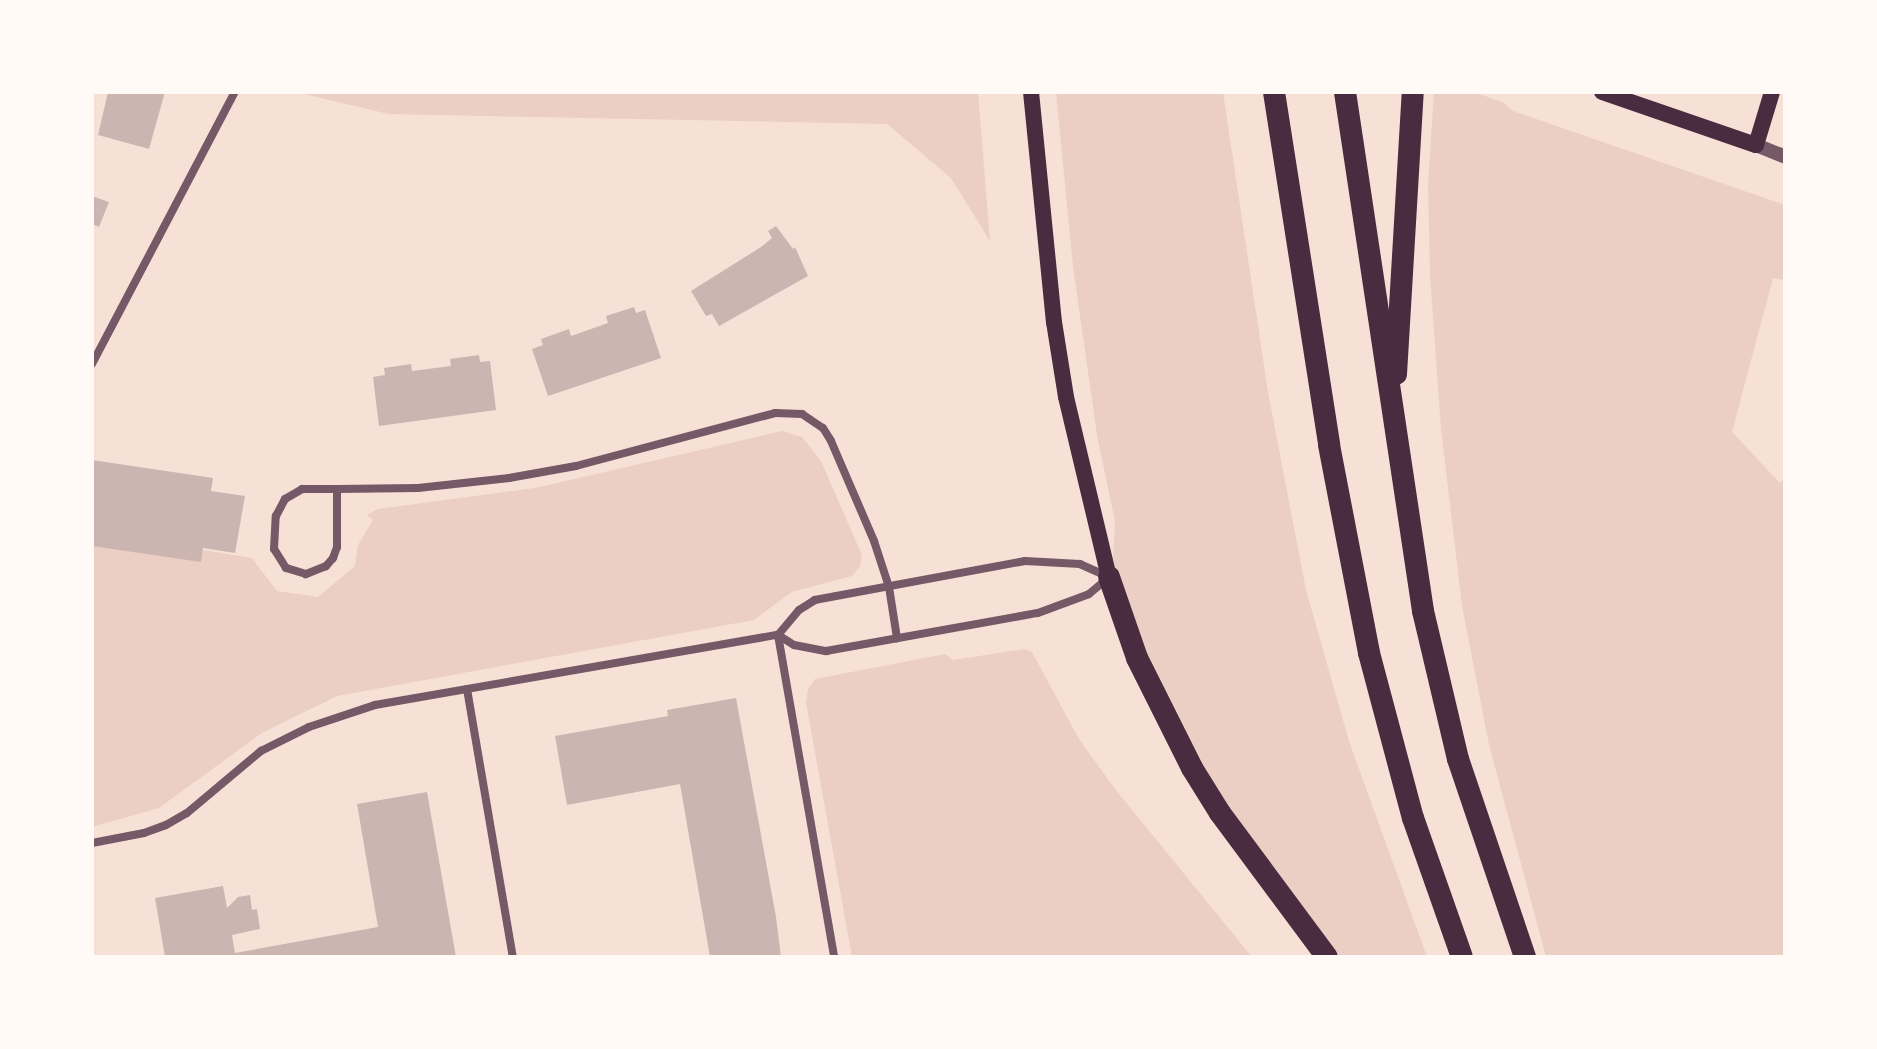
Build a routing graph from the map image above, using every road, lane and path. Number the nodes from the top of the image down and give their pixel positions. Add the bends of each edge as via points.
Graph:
1 (235, 92) edge
2 (1031, 92) edge
3 (1274, 92) edge
4 (1345, 92) edge
5 (1413, 92) edge
6 (1602, 92) edge
7 (1772, 92) edge
8 (1756, 145) junction
9 (1785, 157) edge
10 (92, 364) edge
11 (1394, 423) junction
12 (337, 489) junction
13 (1109, 577) junction
14 (889, 587) junction
15 (778, 635) junction
16 (897, 638) junction
17 (467, 689) junction
18 (92, 843) edge
19 (513, 957) edge
20 (834, 957) edge
21 (1327, 957) edge
22 (1462, 957) edge
23 (1525, 957) edge

1 - 10 street
2 - 13 main road via 1066,397
3 - 22 highway via 1329,445 1366,641 1413,818
4 - 11 highway
5 - 11 highway
6 - 8 main road
7 - 8 main road
8 - 9 street
11 - 23 highway via 1440,687 1476,821
12 - 12 street via 302,489 279,507 274,549 286,568 306,574 333,558
12 - 14 street via 418,488 509,478 576,466 775,413 802,414 823,428 831,441
13 - 14 street via 1080,564 1025,561
13 - 16 street via 1089,594 1038,613
13 - 21 highway via 1152,693 1192,768
14 - 15 street via 815,600
14 - 16 street
15 - 16 street via 794,645 826,651
15 - 17 street
15 - 20 street
17 - 18 street via 375,705 309,727 261,751 166,825
17 - 19 street

